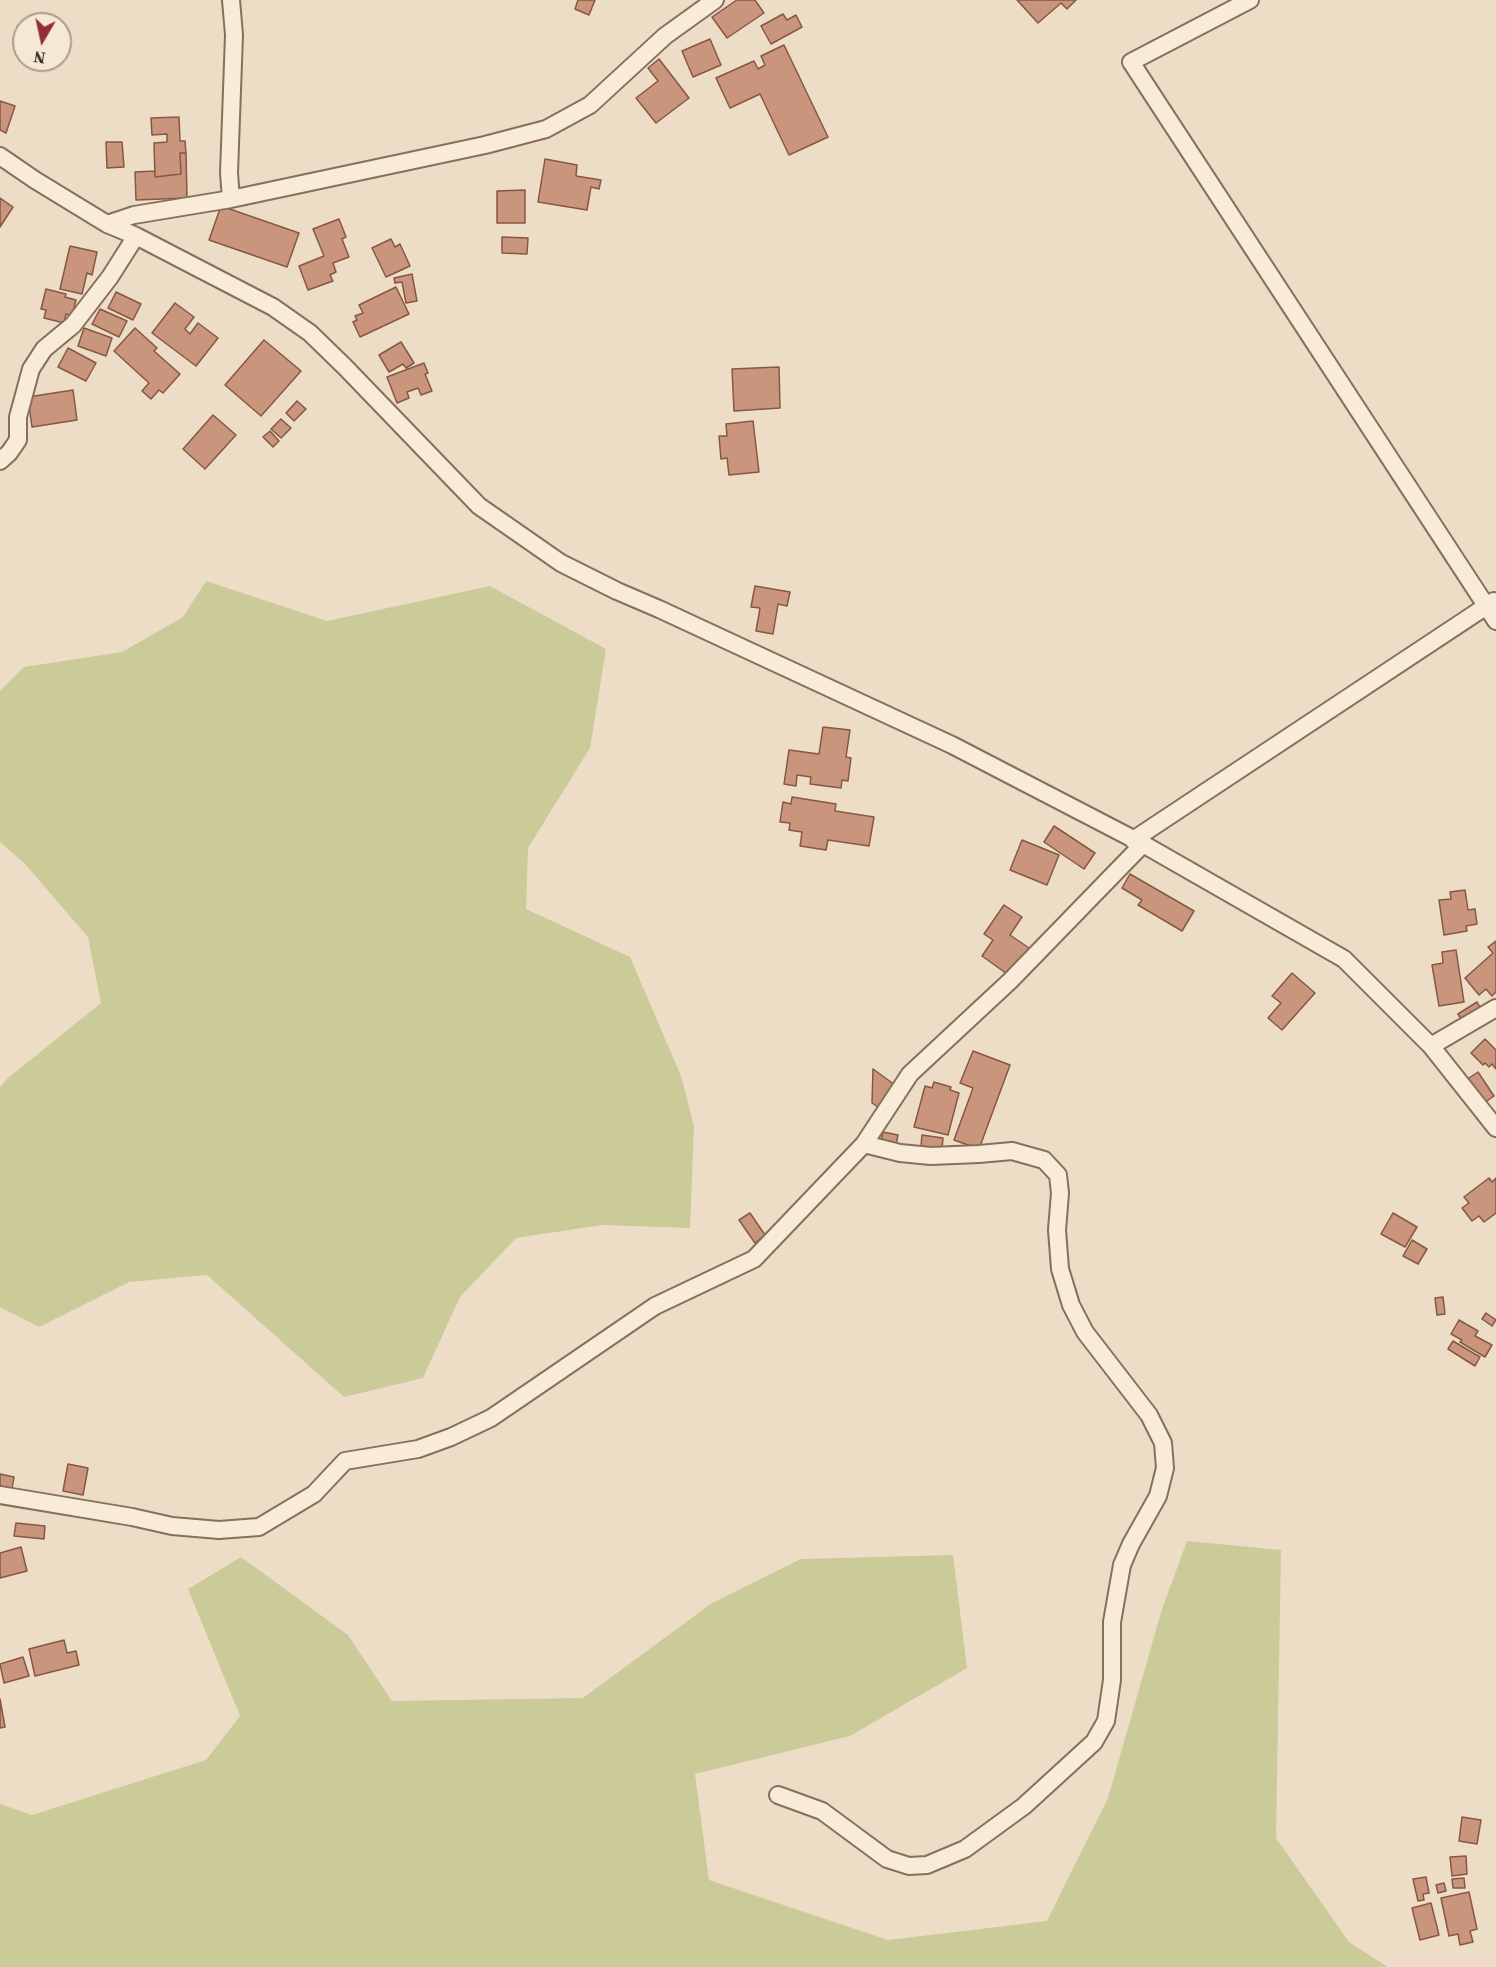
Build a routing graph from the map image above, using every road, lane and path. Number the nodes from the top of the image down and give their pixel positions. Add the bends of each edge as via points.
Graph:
1 (231, 0) edge
2 (715, 0) edge
3 (1250, 0) edge
4 (0, 156) edge
5 (231, 199) junction
6 (107, 224) junction
7 (136, 236) junction
8 (0, 460) edge
9 (1491, 603) edge
10 (1496, 621) edge
11 (1138, 842) junction
12 (1496, 1008) edge
13 (1431, 1046) junction
14 (1496, 1128) edge
15 (864, 1144) junction
16 (0, 1495) edge
17 (777, 1795) dead end

1 - 5 street
2 - 5 street via 664,36 590,105 546,129
3 - 9 street via 1131,62
4 - 6 street
5 - 6 street via 134,215
6 - 7 street
7 - 8 street via 110,277 72,325 44,349 31,369 18,417 18,440
7 - 11 street via 273,307 310,333 479,506 561,563 952,745
9 - 10 street
9 - 11 street
11 - 13 street via 1344,959
11 - 15 street via 1010,981 909,1074
12 - 13 street
13 - 14 street
15 - 16 street via 754,1259 655,1306 491,1418 418,1449 345,1461 314,1494 259,1527 219,1530 172,1526
15 - 17 street via 931,1156 1012,1151 1044,1160 1058,1175 1060,1269 1071,1305 1085,1332 1149,1415 1163,1443 1165,1468 1158,1496 1122,1565 1112,1622 1112,1680 1106,1722 1094,1742 1024,1806 965,1849 927,1865 909,1866 887,1859 822,1811

